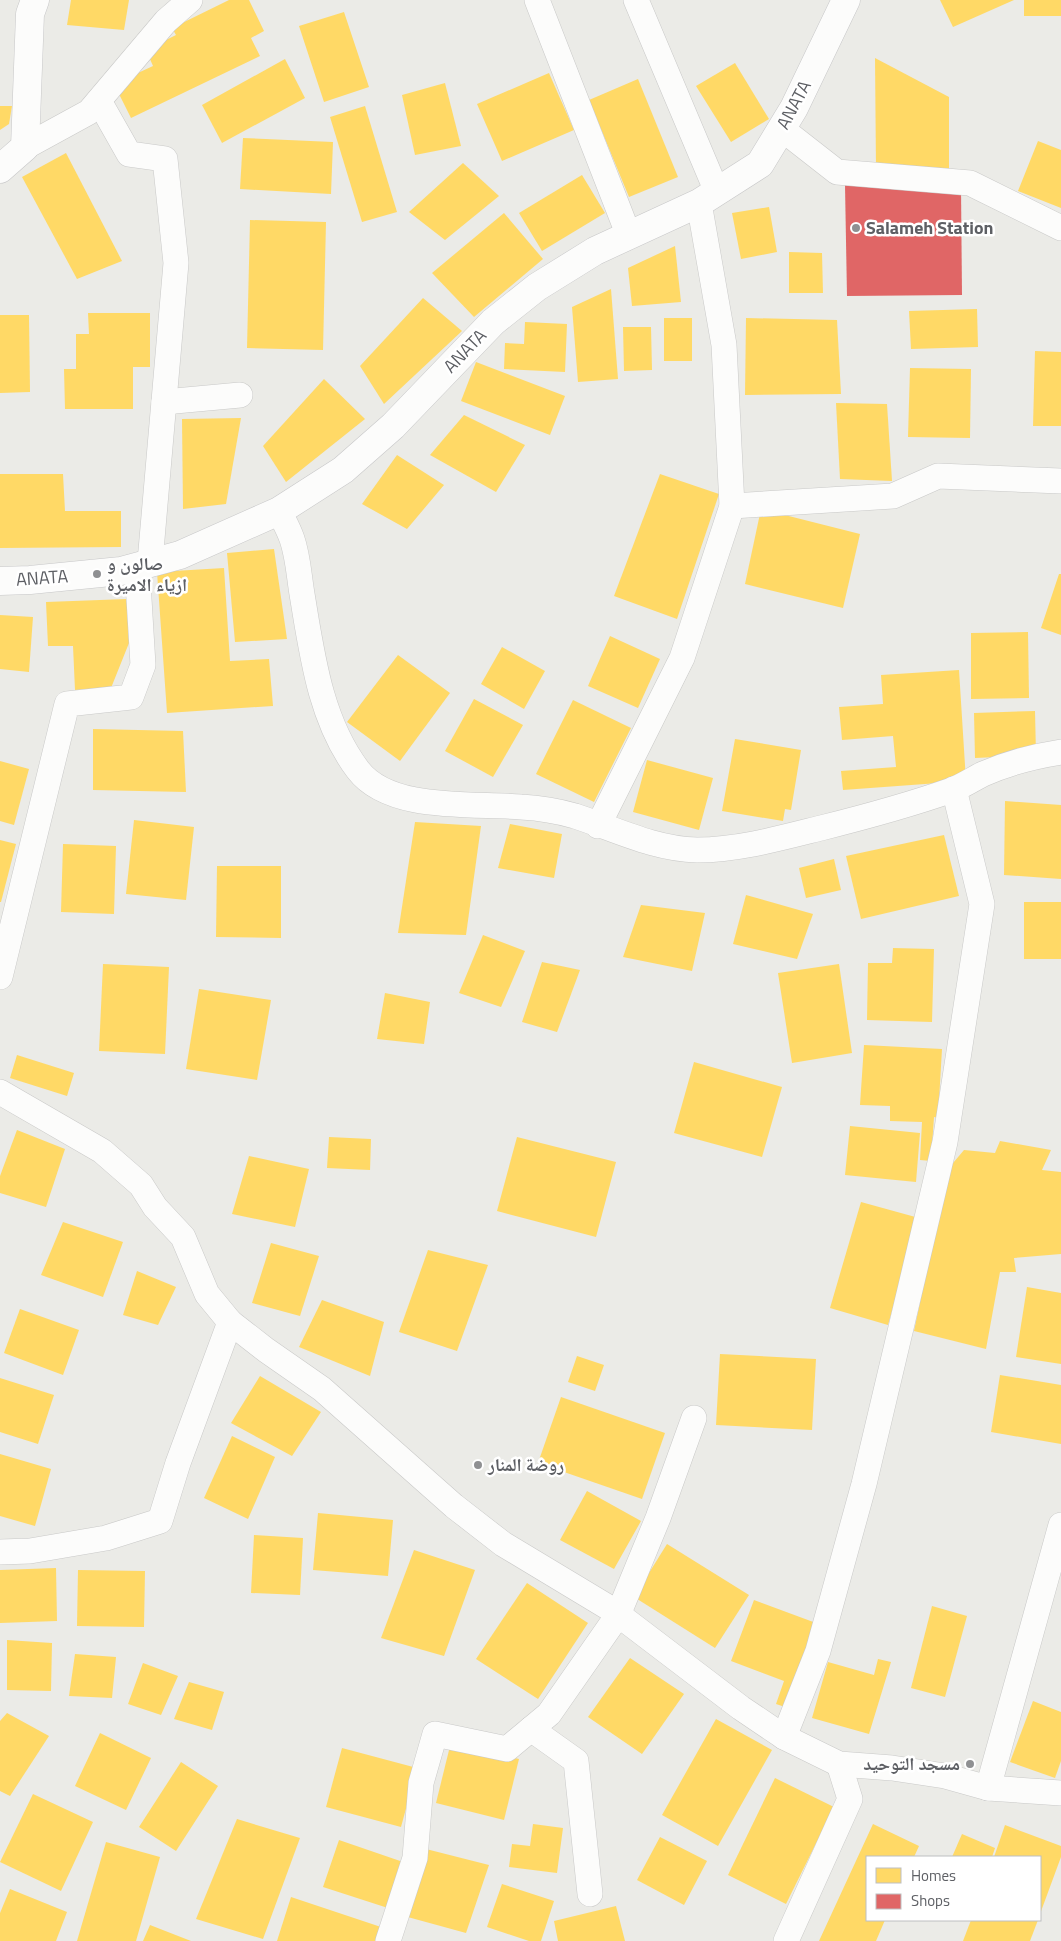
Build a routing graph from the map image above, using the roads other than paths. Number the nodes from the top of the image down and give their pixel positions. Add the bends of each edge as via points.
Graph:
1 (35, 0) edge
2 (190, 0) edge
3 (538, 0) edge
4 (636, 0) edge
5 (846, 0) edge
6 (99, 101) junction
7 (782, 129) junction
8 (25, 147) junction
9 (0, 170) edge
10 (708, 198) junction
11 (1061, 228) edge
12 (629, 236) junction
13 (240, 395) dead end
14 (164, 402) junction
15 (1061, 481) edge
16 (732, 506) junction
17 (280, 511) junction
18 (144, 564) junction
19 (0, 581) edge
20 (1061, 752) edge
21 (954, 789) junction
22 (598, 826) junction
23 (0, 977) edge
24 (0, 1092) edge
25 (230, 1322) junction
26 (694, 1418) dead end
27 (1061, 1525) edge
28 (0, 1552) edge
29 (618, 1615) junction
30 (531, 1729) junction
31 (784, 1737) junction
32 (839, 1764) junction
33 (988, 1788) junction
34 (1061, 1793) edge
35 (590, 1894) dead end
36 (388, 1941) edge
37 (786, 1941) edge

1 - 8 street via 30,14
2 - 6 street via 166,21
3 - 12 street
4 - 10 street
5 - 7 street, ANATA
6 - 8 street via 89,112
6 - 14 street via 129,154 166,160 176,263
7 - 10 street, ANATA via 760,164
7 - 11 street via 837,172 970,183
8 - 9 street
10 - 12 street, ANATA
10 - 16 street via 724,344
12 - 17 street, ANATA via 595,251 537,287 493,322 393,426 343,470
13 - 14 street
14 - 18 street
15 - 16 street via 938,476 893,496
16 - 22 street via 682,658
17 - 18 street, ANATA via 180,555
17 - 22 street via 293,541 313,659 332,726 360,772 382,790 411,799 454,806 538,808 574,816
18 - 19 street, ANATA via 121,571
18 - 23 street via 143,665 131,698 66,704
20 - 21 street via 1036,755 985,773
21 - 22 street via 836,824 725,848 696,850 668,847
21 - 31 street via 982,904 946,1142 864,1484 818,1651
24 - 25 street via 102,1152 141,1185 154,1207 183,1237 207,1294
25 - 28 street via 160,1521 106,1538
25 - 29 street via 322,1389 454,1506 496,1538
26 - 29 street
27 - 33 street
29 - 30 street via 548,1714
29 - 31 street
30 - 35 street via 576,1761
30 - 36 street via 507,1749 435,1734 421,1783 415,1858
31 - 32 street
32 - 33 street via 945,1776
32 - 37 street via 850,1799
33 - 34 street

